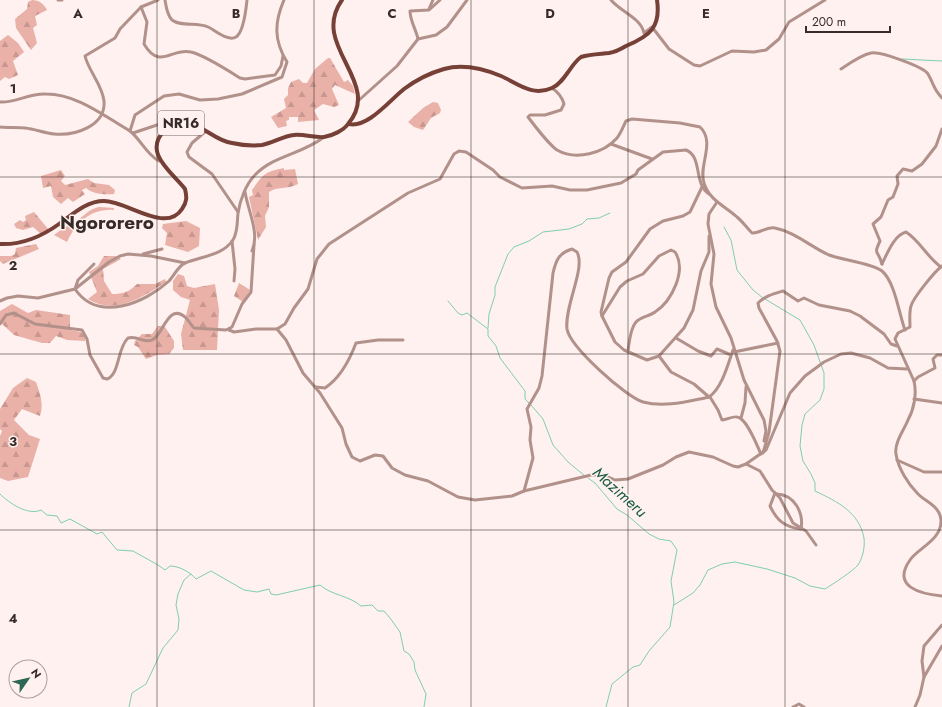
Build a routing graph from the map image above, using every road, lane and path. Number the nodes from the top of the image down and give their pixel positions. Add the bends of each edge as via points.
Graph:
1 (58, 0) edge
2 (62, 0) edge
3 (158, 0) edge
4 (165, 0) edge
5 (247, 0) edge
6 (284, 0) edge
7 (342, 0) edge
8 (433, 0) edge
9 (440, 0) edge
10 (467, 0) edge
11 (612, 0) edge
12 (657, 0) edge
13 (825, 0) edge
14 (141, 7) junction
15 (429, 10) junction
16 (654, 29) junction
17 (418, 38) junction
18 (283, 56) junction
19 (841, 69) dead end
20 (552, 88) junction
21 (942, 98) edge
22 (358, 101) junction
23 (0, 102) edge
24 (101, 114) junction
25 (174, 124) junction
26 (348, 124) junction
27 (0, 127) edge
28 (942, 129) edge
29 (206, 131) junction
30 (132, 132) junction
31 (324, 137) junction
32 (611, 144) junction
33 (652, 159) junction
34 (159, 161) junction
35 (702, 187) junction
36 (245, 190) junction
37 (709, 194) junction
38 (717, 202) junction
39 (238, 212) junction
40 (709, 236) junction
41 (232, 242) junction
42 (0, 244) edge
43 (254, 245) junction
44 (162, 249) dead end
45 (252, 251) dead end
46 (141, 255) junction
47 (185, 263) junction
48 (94, 264) dead end
49 (882, 264) junction
50 (941, 267) edge
51 (880, 270) junction
52 (234, 280) dead end
53 (75, 289) junction
54 (0, 301) edge
55 (602, 316) junction
56 (0, 324) edge
57 (277, 329) junction
58 (229, 330) junction
59 (905, 330) junction
60 (676, 338) junction
61 (403, 340) dead end
62 (778, 343) junction
63 (897, 346) junction
64 (733, 351) junction
65 (628, 352) junction
66 (942, 355) edge
67 (659, 356) junction
68 (907, 369) junction
69 (914, 381) junction
70 (746, 385) junction
71 (314, 386) junction
72 (709, 397) junction
73 (914, 399) junction
74 (942, 403) edge
75 (740, 418) junction
76 (762, 453) junction
77 (897, 460) junction
78 (746, 464) junction
79 (942, 472) edge
80 (524, 491) junction
81 (776, 494) junction
82 (801, 528) junction
83 (816, 545) dead end
84 (942, 596) edge
85 (942, 624) edge
86 (942, 646) edge
87 (924, 676) junction
88 (792, 707) edge
89 (804, 707) edge
90 (914, 707) edge

1 - 2 street
3 - 14 street
4 - 5 street via 166,8 173,20 178,23 207,26 232,38 236,38 246,16
6 - 18 street via 277,33 278,46
7 - 22 main road via 334,19 335,40 345,64 356,81
8 - 15 street
9 - 15 street
10 - 17 street via 447,27 436,35
11 - 16 street via 641,24 644,33 650,28
12 - 16 main road via 658,16
13 - 16 street via 791,20 779,39 766,50 732,52 700,66 694,65 669,49
14 - 18 street via 147,22 144,44 157,57 182,51 191,52 245,79 274,75 281,66
14 - 24 street via 120,29 116,38 85,56 104,99
15 - 17 street via 410,11
16 - 20 main road via 634,43 613,52 582,57 561,82
17 - 22 street via 397,66
18 - 30 street via 287,62 285,70 282,77 273,82 242,94 218,98 200,100 179,94 164,96 135,115
19 - 21 street via 872,52 882,53 920,67 928,74 934,90
20 - 26 main road via 528,89 498,75 470,67 453,67 430,74 404,89 378,113 357,124
20 - 32 street via 562,99 564,104 561,110 528,117 556,149 589,154 599,152
22 - 26 main road
23 - 24 street via 46,94 68,97
24 - 27 street via 92,126 56,135 31,129
24 - 30 street
25 - 29 main road, NR16 via 190,123
25 - 30 street via 160,124
25 - 34 main road, NR16 via 164,130 158,139
26 - 31 main road, NR16 via 345,128
28 - 49 street via 936,146 922,164 912,171 903,169 897,176 898,184 893,197 888,200 881,217 873,224 880,241 876,251
29 - 31 main road, NR16 via 226,142 246,145 264,145 294,135
29 - 39 street via 192,143 187,152 189,157 212,174
30 - 34 street
31 - 36 street via 308,148 264,167 249,181
32 - 33 street
32 - 37 street via 618,137 626,121 632,119 700,127 707,138 703,179
33 - 35 street via 666,151 688,150 696,160
33 - 57 street via 636,174 621,183 578,191 552,186 520,187 500,177 466,152 459,151 454,154 440,179 402,196 328,244 317,259 308,289 288,320
34 - 42 main road via 186,189 186,203 174,217 164,220 118,202 103,201 81,207 40,237 19,243
35 - 37 street
35 - 55 street via 690,212 663,221 650,230 626,262 612,272
36 - 39 street
36 - 43 street via 254,232
37 - 38 street
38 - 40 street via 709,214
38 - 51 street via 752,233 778,228 828,254
39 - 41 street via 237,229
40 - 60 street via 709,252 700,276 695,304
40 - 64 street via 714,254 711,288 717,311 728,330
41 - 47 street via 217,253
41 - 52 street
43 - 45 street
43 - 58 street via 251,292
44 - 46 street
46 - 47 street
46 - 53 street via 128,254 115,259
47 - 53 street via 156,292 131,304 110,308 96,305 82,297
48 - 53 street via 78,280
49 - 50 street via 893,243 901,233 906,232 917,241 931,260
49 - 51 street
50 - 59 street via 914,300 910,310 910,327
51 - 59 street via 890,284
53 - 54 street via 38,298 18,296
55 - 65 street via 615,342
55 - 65 street via 620,287 643,274 662,254 670,250 675,252 680,265 673,291 660,309 637,321 630,336
56 - 58 street via 6,316 14,314 35,324 82,330 87,338 90,355 103,378 107,379 114,372 120,348 128,338 138,337 151,341 160,334 170,316 182,316 194,328
57 - 58 street via 234,332
57 - 71 street via 286,340 303,373
59 - 63 street via 895,337
60 - 64 street via 711,356 717,349
60 - 67 street
61 - 71 street via 356,343 350,358 333,382 325,388
62 - 63 street via 758,303 768,295 783,291 798,301 804,298 819,305 850,311 867,320 884,334 891,344
62 - 64 street
62 - 76 street via 780,351 770,432
63 - 68 street
64 - 70 street
64 - 72 street via 720,382
65 - 67 street via 647,360
66 - 69 street via 937,355 933,359 935,368
67 - 72 street via 671,372 694,384
68 - 69 street
68 - 76 street via 888,368 870,358 851,353 841,354 824,362 805,376 790,393 770,443
69 - 73 street
70 - 75 street via 745,403
70 - 76 street via 765,425
71 - 80 street via 342,428 349,452 355,460 364,460 375,455 383,456 392,468 404,475 428,481 450,494 469,500 512,496
72 - 75 street via 722,420
72 - 80 street via 691,402 644,402 610,379 583,354 567,330 568,310 578,270 579,254 572,249 565,251 556,261 553,273 542,376 539,388 527,409 533,458
73 - 74 street
73 - 77 street via 910,416 896,448
75 - 76 street
76 - 78 street
77 - 79 street via 924,472
77 - 84 street via 916,491 931,503 941,520 934,537 909,561 904,580 916,591
78 - 80 street via 735,467 716,458 689,452 628,479 615,480 596,474
78 - 81 street via 760,471
81 - 82 street via 793,523
81 - 82 street via 791,498 802,516
81 - 82 street via 770,506 774,516 789,528
82 - 83 street
85 - 87 street via 924,646
86 - 87 street
87 - 90 street via 920,695
88 - 89 street via 799,704

